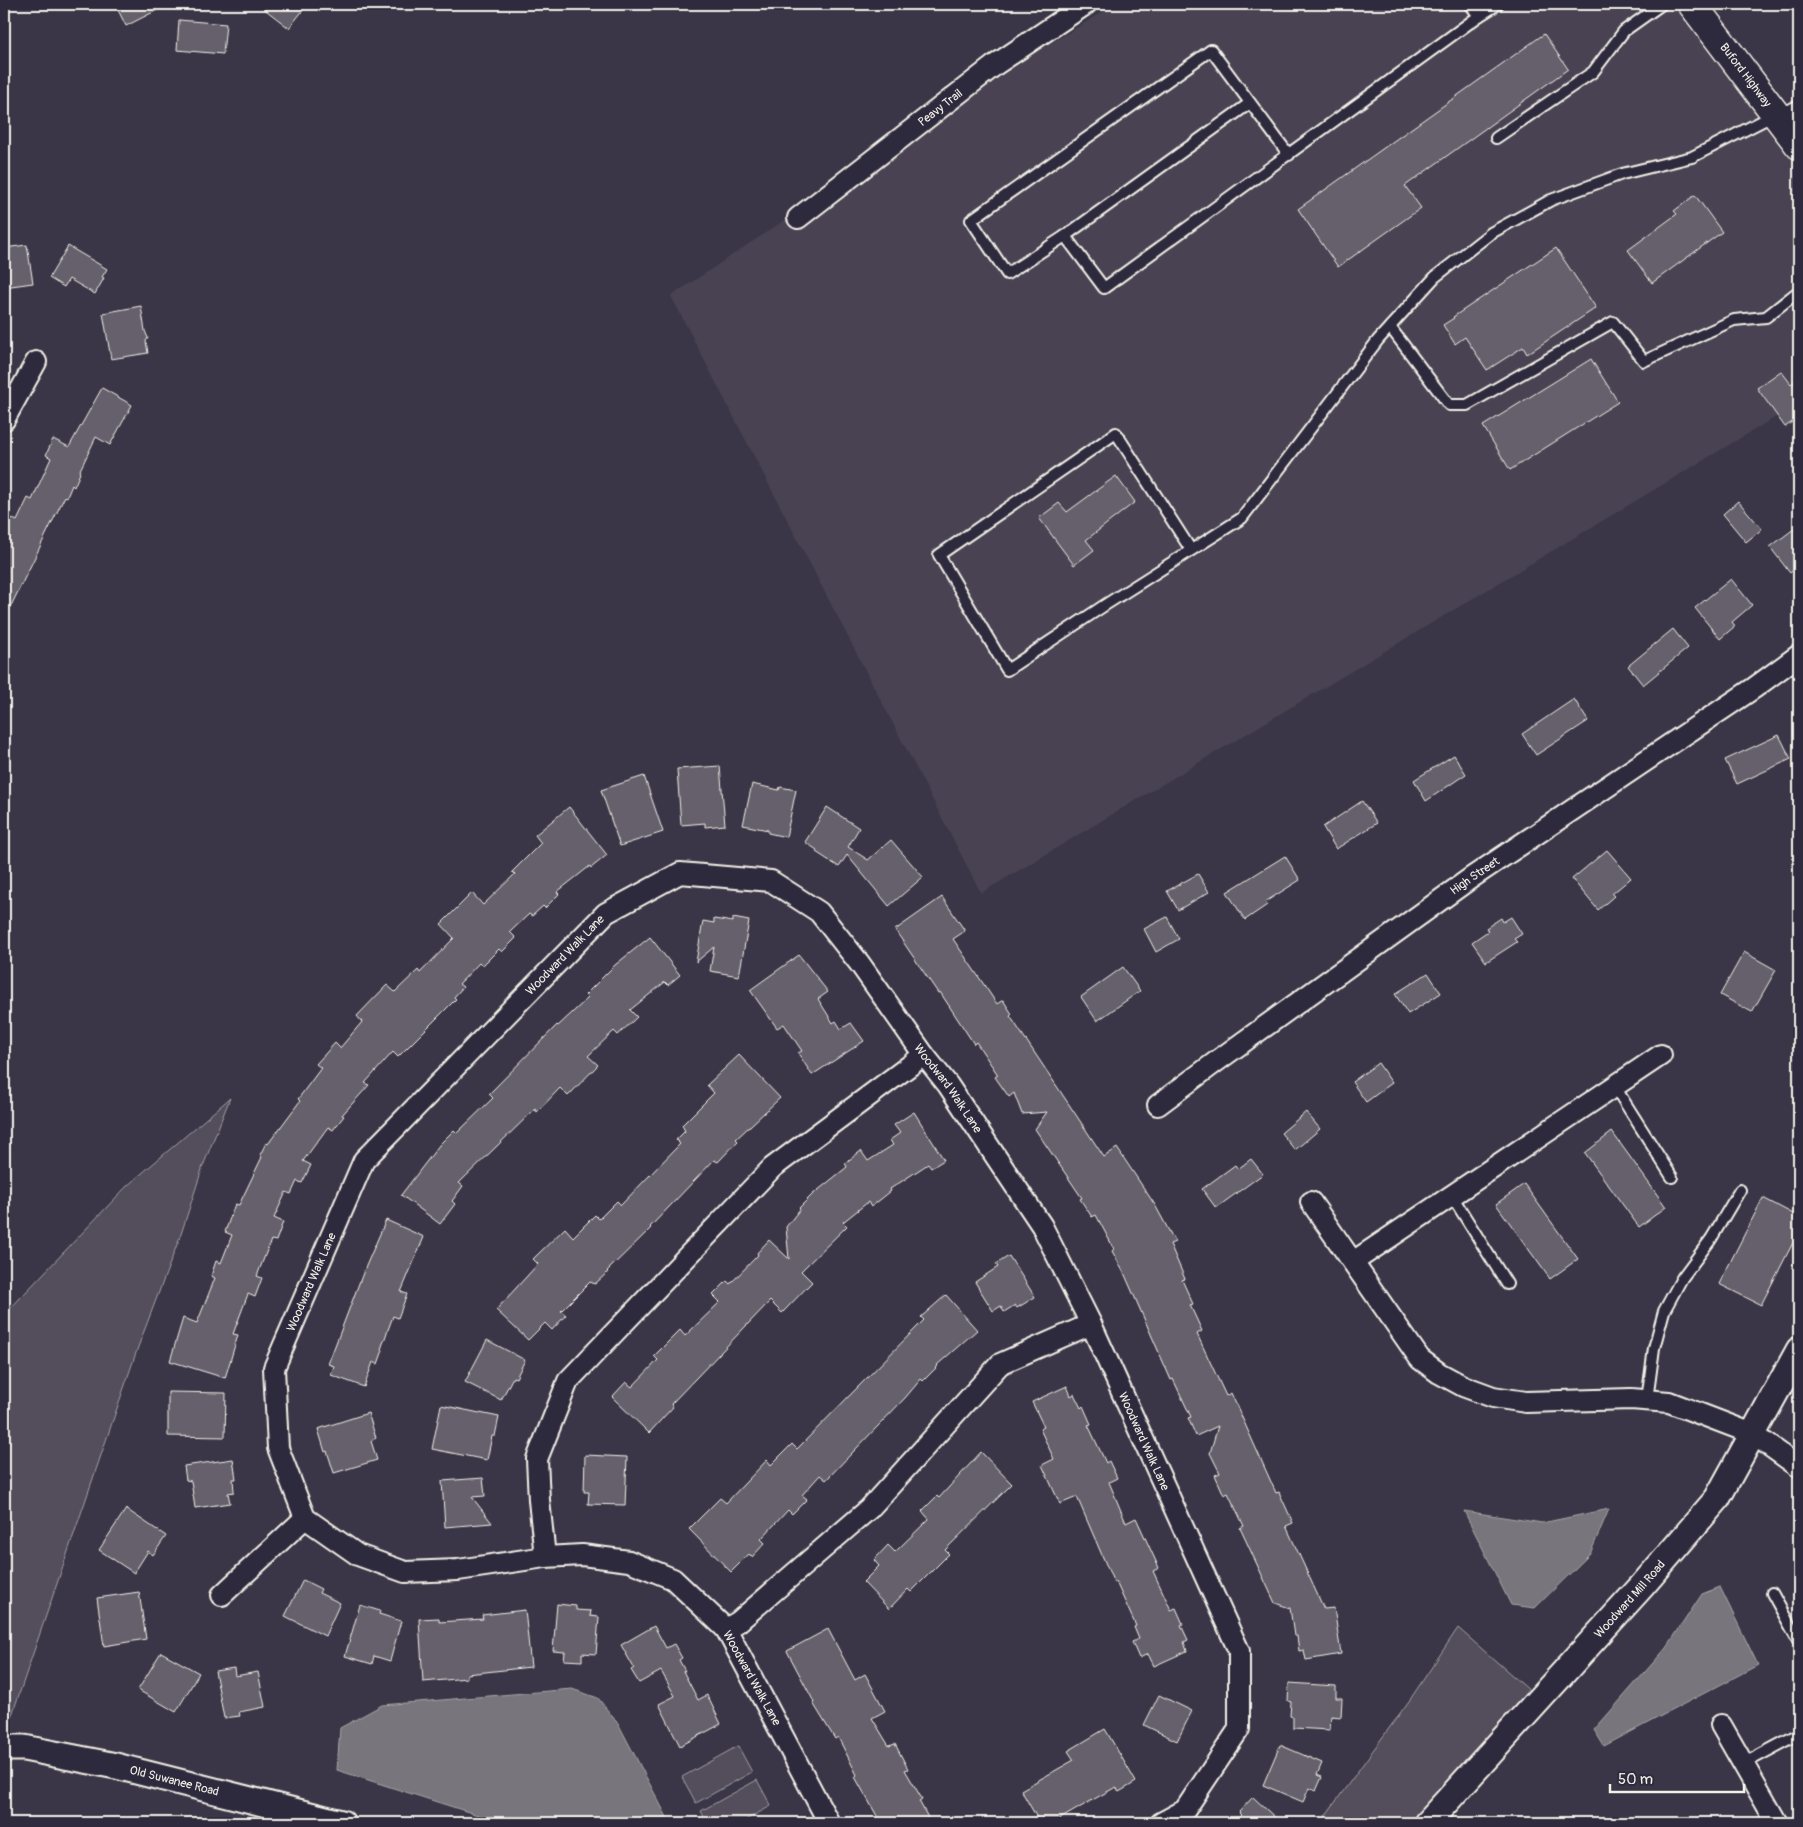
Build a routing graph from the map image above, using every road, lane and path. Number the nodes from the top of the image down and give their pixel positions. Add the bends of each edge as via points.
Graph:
1 (1086, 4) edge
2 (1470, 4) edge
3 (1498, 4) edge
4 (1662, 4) edge
5 (1692, 4) edge
6 (1478, 16) junction
7 (1250, 103) junction
8 (1788, 110) edge
9 (1496, 138) dead end
10 (1799, 145) edge
11 (1289, 155) junction
12 (798, 218) dead end
13 (1065, 236) junction
14 (1799, 291) edge
15 (1390, 327) junction
16 (36, 362) dead end
17 (4, 420) edge
18 (1191, 550) junction
19 (1799, 655) edge
20 (924, 1055) junction
21 (1661, 1055) dead end
22 (1615, 1087) junction
23 (1158, 1105) dead end
24 (1672, 1177) dead end
25 (1740, 1190) dead end
26 (1452, 1196) junction
27 (1311, 1202) dead end
28 (1353, 1262) junction
29 (1507, 1284) dead end
30 (1091, 1324) junction
31 (1799, 1350) edge
32 (1648, 1400) junction
33 (1753, 1434) junction
34 (1799, 1468) edge
35 (305, 1518) junction
36 (545, 1558) junction
37 (1772, 1593) dead end
38 (222, 1595) dead end
39 (726, 1629) junction
40 (1799, 1642) edge
41 (1721, 1725) dead end
42 (1799, 1734) edge
43 (4, 1748) edge
44 (1743, 1764) junction
45 (342, 1823) edge
46 (829, 1823) edge
47 (1161, 1823) edge
48 (1427, 1823) edge
49 (1777, 1823) edge

1 - 12 street, Peavy Trail via 995,65
2 - 6 lane
3 - 6 lane
4 - 9 lane via 1624,31 1593,72
5 - 8 main road, Buford Highway
6 - 11 lane
7 - 11 lane
7 - 13 lane
7 - 13 lane via 1211,50 971,220 1007,274
8 - 10 main road, Buford Highway
8 - 15 lane via 1692,157 1622,174 1551,200 1491,233 1435,277
11 - 13 lane via 1104,288
14 - 15 lane via 1766,317 1734,320 1644,361 1613,322 1467,405 1450,405
15 - 18 lane via 1242,518
16 - 17 street
18 - 18 lane via 1006,670 939,555 1116,433
19 - 23 street, High Street via 1471,878
20 - 30 street, Woodward Walk Lane via 948,1085 1042,1226
20 - 35 street, Woodward Walk Lane via 819,912 771,881 680,873 606,913 364,1160 274,1368 278,1448
20 - 36 street via 772,1168 568,1381 537,1459
21 - 22 street
22 - 24 lane
22 - 26 street
25 - 32 lane via 1664,1311 1654,1348
26 - 28 street
26 - 29 lane
27 - 28 street
28 - 32 street via 1420,1359 1463,1386 1493,1397 1526,1402
30 - 39 street via 1000,1364 869,1509
30 - 47 street, Woodward Walk Lane via 1239,1650 1239,1729 1185,1810
31 - 33 street, Woodward Mill Road
32 - 33 street via 1669,1402
33 - 34 street
33 - 48 street, Woodward Mill Road via 1712,1505
35 - 36 street, Woodward Walk Lane via 358,1556 406,1572 458,1570
35 - 38 street
36 - 39 street, Woodward Walk Lane via 582,1555 629,1561 673,1579
37 - 40 lane
39 - 46 street, Woodward Walk Lane
41 - 44 street
42 - 44 lane
43 - 45 street, Old Suwanee Road via 24,1748 116,1766
44 - 49 street

